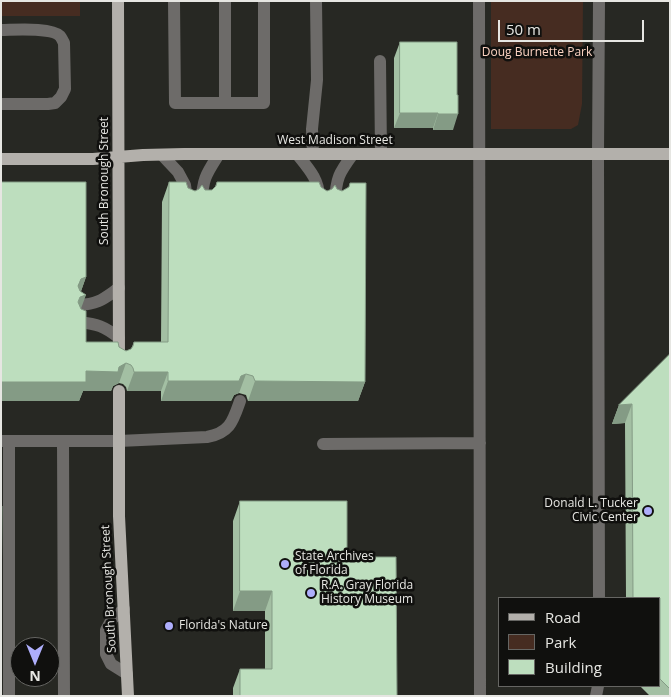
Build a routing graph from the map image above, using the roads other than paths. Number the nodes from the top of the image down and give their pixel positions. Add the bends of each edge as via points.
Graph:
1 (118, 1) edge
2 (174, 1) edge
3 (225, 1) edge
4 (264, 1) edge
5 (316, 1) edge
6 (479, 1) edge
7 (599, 1) edge
8 (1, 30) edge
9 (380, 61) dead end
10 (225, 103) junction
11 (1, 104) edge
12 (219, 154) junction
13 (297, 154) junction
14 (314, 154) junction
15 (353, 154) junction
16 (381, 154) junction
17 (479, 154) junction
18 (598, 154) junction
19 (670, 154) edge
20 (162, 155) junction
21 (118, 157) junction
22 (1, 159) edge
23 (187, 202) edge
24 (202, 202) edge
25 (320, 202) edge
26 (335, 202) edge
27 (119, 288) junction
28 (79, 305) edge
29 (79, 322) edge
30 (119, 338) junction
31 (119, 362) edge
32 (119, 391) edge
33 (240, 401) dead end
34 (5, 441) edge
35 (63, 441) junction
36 (119, 441) junction
37 (480, 443) junction
38 (323, 444) dead end
39 (599, 597) edge
40 (124, 609) junction
41 (127, 674) junction
42 (9, 696) edge
43 (64, 696) edge
44 (128, 696) edge
45 (480, 696) edge

1 - 21 main road, South Bronough Street
2 - 10 street via 175,102
3 - 10 street
4 - 10 street via 264,103
5 - 14 street
6 - 17 street
7 - 18 street
8 - 11 street via 44,30 61,36 65,89 56,102 48,104
9 - 16 street
12 - 13 main road, West Madison Street
12 - 20 main road, West Madison Street
12 - 24 street via 206,174
13 - 14 main road, West Madison Street
13 - 25 street via 319,187
14 - 15 main road, West Madison Street
15 - 16 main road, West Madison Street
15 - 26 street via 341,171
16 - 17 main road, West Madison Street
17 - 18 main road, West Madison Street
17 - 37 street
18 - 19 main road, West Madison Street
18 - 39 street
20 - 21 main road, West Madison Street
20 - 23 street via 186,185
21 - 22 main road, West Madison Street
21 - 27 main road, South Bronough Street
27 - 28 street via 100,301
27 - 30 main road, South Bronough Street
29 - 30 street via 108,329
30 - 31 main road, South Bronough Street
32 - 36 main road, South Bronough Street
33 - 36 street via 230,425 218,435
34 - 35 street
34 - 42 street
35 - 36 street
35 - 43 street
36 - 40 main road, South Bronough Street
37 - 38 street
37 - 45 street
40 - 41 main road, South Bronough Street
40 - 41 street via 112,619 106,630 106,654 111,664
41 - 44 main road, South Bronough Street

